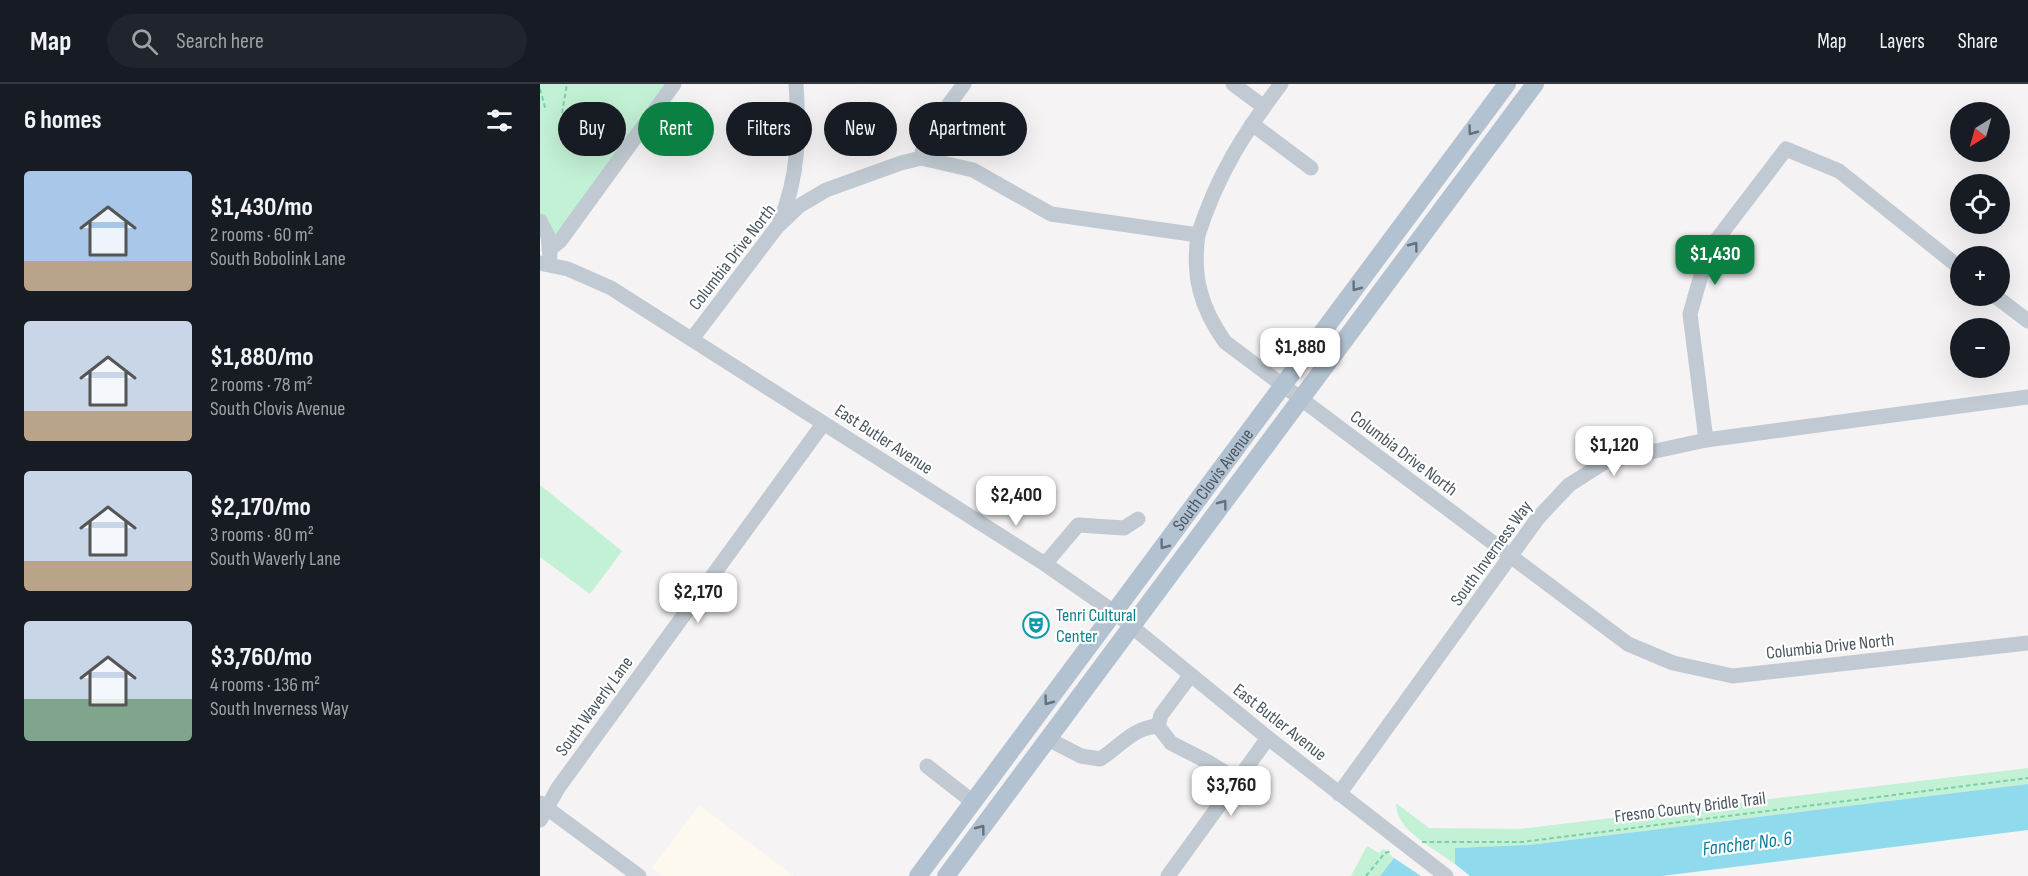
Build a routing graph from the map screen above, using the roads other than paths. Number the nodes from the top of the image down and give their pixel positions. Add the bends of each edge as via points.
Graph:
1 (674, 84) edge
2 (796, 84) edge
3 (964, 84) edge
4 (1233, 84) edge
5 (1281, 84) edge
6 (1507, 84) edge
7 (1535, 84) edge
8 (1264, 107) junction
9 (1252, 124) junction
10 (921, 158) junction
11 (1311, 168) dead end
12 (540, 221) edge
13 (777, 227) junction
14 (1198, 235) junction
15 (545, 255) edge
16 (1950, 260) edge
17 (2008, 306) edge
18 (2028, 321) edge
19 (692, 339) junction
20 (1282, 386) junction
21 (2028, 397) edge
22 (1300, 400) junction
23 (823, 424) junction
24 (1706, 440) junction
25 (1138, 519) dead end
26 (1512, 557) junction
27 (1045, 564) junction
28 (1114, 612) junction
29 (1131, 627) junction
30 (2028, 643) edge
31 (1190, 676) junction
32 (1158, 726) junction
33 (1268, 738) junction
34 (1048, 739) junction
35 (927, 766) dead end
36 (1237, 780) junction
37 (1339, 794) junction
38 (973, 802) junction
39 (542, 810) edge
40 (639, 876) edge
41 (918, 876) edge
42 (946, 876) edge
43 (1168, 876) edge
44 (1446, 876) edge

1 - 15 street via 560,241
2 - 13 street via 794,182
3 - 10 street via 926,135
4 - 8 street
5 - 8 street
6 -> 20 main road, South Clovis Avenue
22 -> 7 main road, South Clovis Avenue
8 - 9 street
9 - 11 street
9 - 14 street via 1217,182
10 - 13 street, Columbia Drive North via 826,190 799,206
10 - 14 street, Columbia Drive North via 973,170 1051,213
12 - 15 street via 547,232
13 - 19 street, Columbia Drive North
14 - 20 street, Columbia Drive North via 1197,284 1214,326 1233,349
15 - 19 street, East Butler Avenue via 611,288
16 - 24 street via 1839,171 1786,149 1708,251 1693,303 1690,314
17 - 18 street
19 - 23 street, East Butler Avenue
20 - 22 street, Columbia Drive North
20 -> 28 main road, South Clovis Avenue
21 - 24 street, South Inverness Way
22 - 26 street, Columbia Drive North
29 -> 22 main road, South Clovis Avenue
23 - 27 street, East Butler Avenue
23 - 39 street, South Waverly Lane
24 - 26 street, South Inverness Way via 1605,462 1569,486 1538,518
25 - 27 street via 1124,528 1078,525
26 - 30 street, Columbia Drive North via 1628,644 1674,663 1733,676
26 - 37 street, South Inverness Way
27 - 28 street, East Butler Avenue
28 - 29 street, East Butler Avenue
28 -> 38 main road, South Clovis Avenue
29 - 31 street, East Butler Avenue
29 - 34 main road, South Clovis Avenue
31 - 32 street via 1161,715
31 - 33 street, East Butler Avenue
32 - 34 street via 1144,727 1126,737 1100,759 1081,756
32 - 36 street via 1171,743
33 - 36 street
33 - 37 street, East Butler Avenue
42 -> 34 main road, South Clovis Avenue
35 - 38 street
36 - 43 street
37 - 44 street, East Butler Avenue
38 - 41 main road, South Clovis Avenue
39 - 40 street

